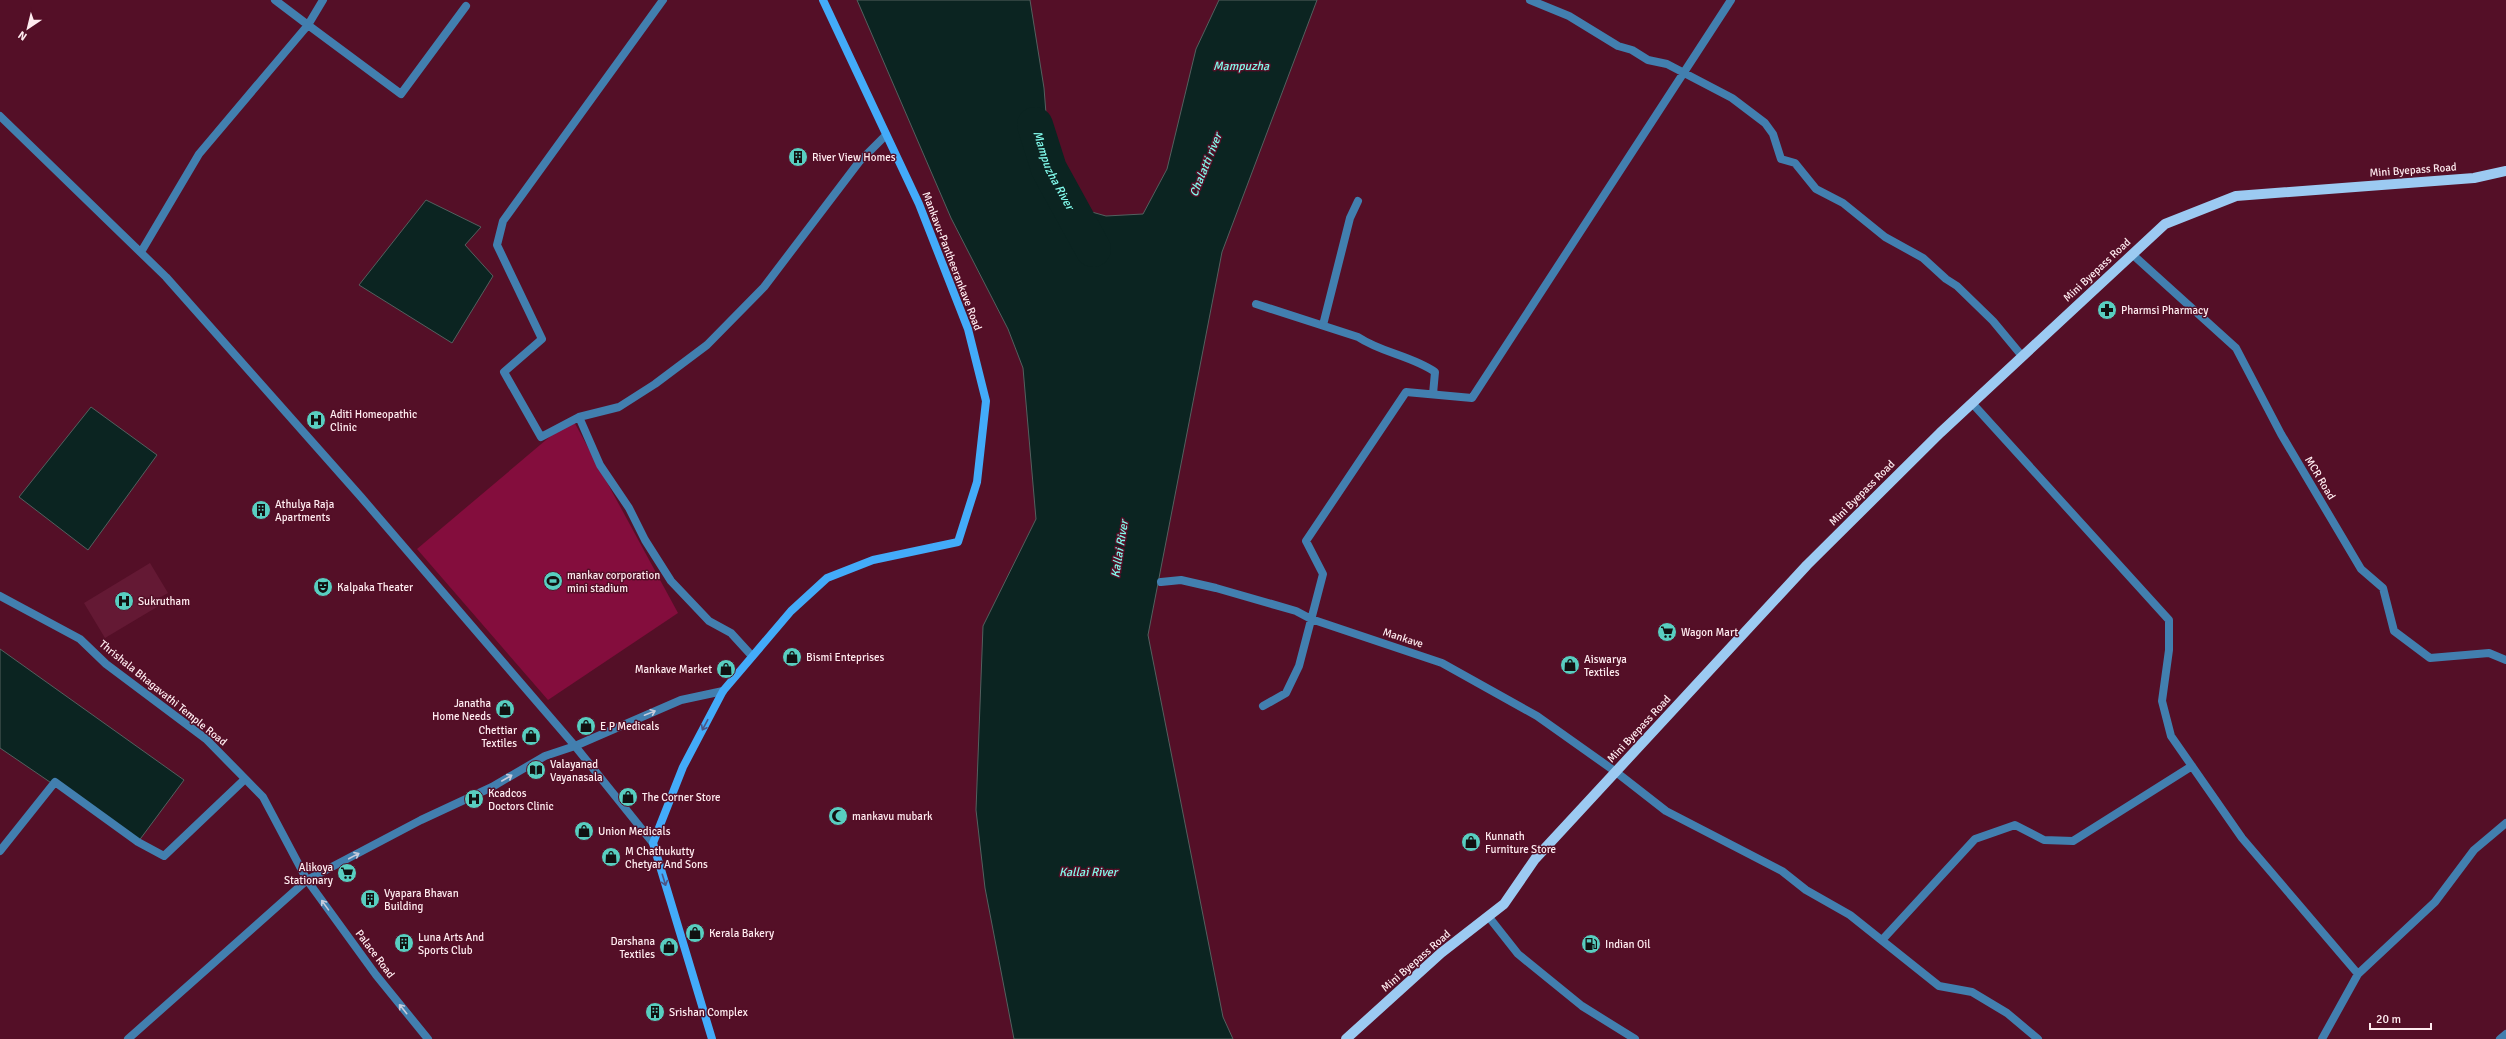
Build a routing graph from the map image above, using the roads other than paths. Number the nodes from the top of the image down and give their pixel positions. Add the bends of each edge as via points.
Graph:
1 (275, 0) edge
2 (323, 0) edge
3 (663, 0) edge
4 (823, 0) edge
5 (1530, 0) edge
6 (1731, 0) edge
7 (466, 6) dead end
8 (308, 24) junction
9 (1684, 72) junction
10 (0, 116) edge
11 (886, 135) junction
12 (2506, 171) edge
13 (1358, 201) dead end
14 (141, 252) junction
15 (2132, 254) junction
16 (1256, 304) dead end
17 (1323, 325) junction
18 (2022, 356) junction
19 (1433, 394) junction
20 (1972, 403) junction
21 (579, 417) junction
22 (1161, 582) dead end
23 (0, 596) edge
24 (1311, 619) junction
25 (752, 656) junction
26 (2506, 660) edge
27 (723, 691) junction
28 (1263, 706) dead end
29 (575, 746) junction
30 (2192, 766) junction
31 (1616, 772) junction
32 (245, 779) junction
33 (2506, 823) edge
34 (653, 843) junction
35 (0, 851) edge
36 (307, 880) junction
37 (1488, 916) junction
38 (1882, 939) junction
39 (2358, 974) junction
40 (2506, 1034) edge
41 (128, 1039) edge
42 (428, 1039) edge
43 (712, 1039) edge
44 (1346, 1039) edge
45 (1635, 1039) edge
46 (2038, 1039) edge
47 (2322, 1039) edge
48 (2500, 1039) edge

1 - 8 street
2 - 8 street
3 - 21 street via 503,221 497,245 542,340 504,372 541,437
4 - 11 main road, Mankavu-Pantheerankave Road
5 - 9 street via 1569,16 1618,46 1632,50 1648,60 1667,64
6 - 9 street
7 - 8 street via 401,94
8 - 14 street via 199,154
9 - 18 street via 1732,98 1765,123 1773,134 1781,159 1795,163 1816,189 1843,203 1884,237 1923,258 1946,280 1958,286 2004,332
9 - 19 street via 1472,398
10 - 14 street
11 - 21 street via 859,162 764,286 707,345 620,407
11 - 25 main road, Mankavu-Pantheerankave Road via 919,204 968,329 986,401 977,482 958,542 873,560 827,578 791,611
12 - 15 main road, Mini Byepass Road via 2474,178 2236,196 2165,224
13 - 17 street via 1350,218
14 - 29 street via 362,496
15 - 18 main road, Mini Byepass Road
15 - 26 street, MCR Road via 2236,348 2281,434 2361,569 2383,588 2394,631 2430,658 2489,653
16 - 17 street
17 - 19 street via 1358,336 1369,344 1435,372
18 - 20 main road, Mini Byepass Road
19 - 24 street via 1406,392 1306,541 1323,574
20 - 30 street via 2169,620 2169,650 2162,701 2171,736
20 - 31 main road, Mini Byepass Road via 1807,565
21 - 25 street via 600,465 629,508 645,540 671,581 709,621 730,633
22 - 24 street, Mankave via 1181,580 1216,588 1296,611
23 - 32 street, Thrishala Bhagavathi Temple Road via 80,639 106,664 206,739
24 - 28 street via 1300,666 1286,693
24 - 31 street, Mankave via 1442,663 1537,716
25 - 27 main road, Mankavu-Pantheerankave Road
29 -> 27 street via 681,700
27 -> 34 main road, Mankavu-Pantheerankave Road via 683,767
29 - 34 street
36 -> 29 street via 421,820 492,787 545,756
30 - 38 street via 2073,841 2044,840 2015,825 1975,839
30 - 39 street via 2242,838
31 - 37 main road, Mini Byepass Road via 1535,859 1504,904
31 - 38 street, Mankave via 1666,811 1782,871 1806,890 1850,915
32 - 35 street via 164,856 138,842 55,782
32 - 36 street, Thrishala Bhagavathi Temple Road via 263,797
33 - 39 street via 2474,850 2435,902
34 -> 43 main road
36 - 41 street
42 -> 36 street, Palace Road via 376,975
37 - 44 main road, Mini Byepass Road via 1441,953
37 - 45 street via 1524,958 1582,1006
38 - 46 street, Mankave via 1939,986 1972,992 2007,1013
39 - 47 street
40 - 48 street

